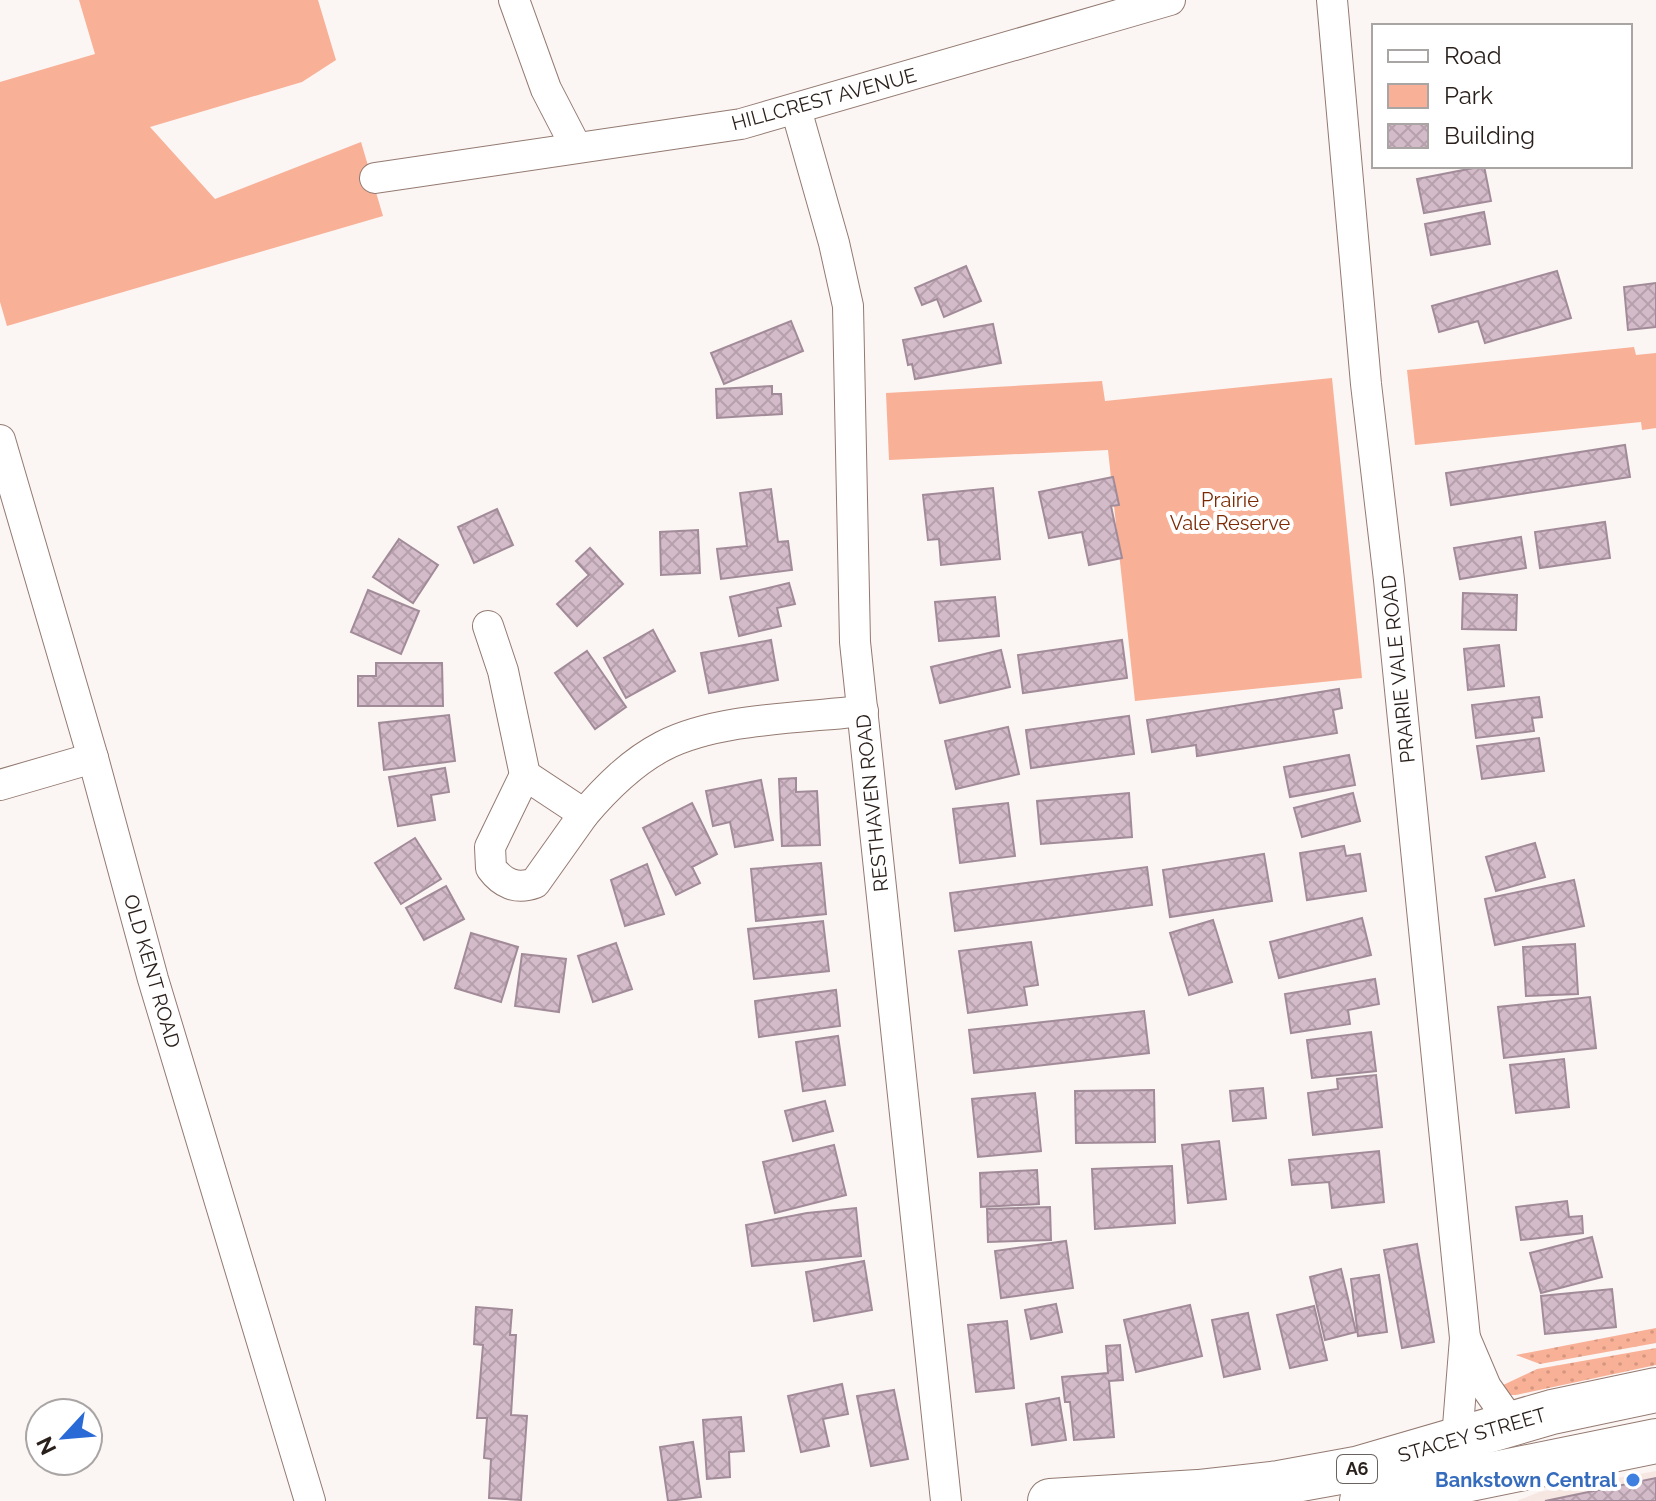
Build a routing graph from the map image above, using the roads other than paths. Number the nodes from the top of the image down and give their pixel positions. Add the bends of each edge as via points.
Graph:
1 (514, 0) edge
2 (1170, 0) edge
3 (1332, 0) edge
4 (796, 109) junction
5 (576, 147) junction
6 (375, 178) dead end
7 (0, 440) edge
8 (488, 626) dead end
9 (863, 711) junction
10 (93, 758) junction
11 (525, 775) junction
12 (0, 785) edge
13 (584, 814) junction
14 (1465, 1338) junction
15 (1656, 1390) edge
16 (1512, 1424) junction
17 (1457, 1439) junction
18 (1656, 1441) edge
19 (310, 1501) edge
20 (946, 1501) edge
21 (1050, 1501) edge
22 (1362, 1501) edge

1 - 5 street via 546,89
2 - 4 street, HILLCREST AVENUE
3 - 14 street, PRAIRIE VALE ROAD via 1366,384
4 - 5 street, HILLCREST AVENUE via 741,124
4 - 9 street, RESTHAVEN ROAD via 848,306 854,616
5 - 6 street, HILLCREST AVENUE
7 - 10 street, OLD KENT ROAD
8 - 11 street
9 - 13 street via 686,736 634,765
9 - 20 street, RESTHAVEN ROAD
10 - 12 street
10 - 19 street, OLD KENT ROAD via 153,979
11 - 13 street
11 - 13 street via 488,858 506,882 535,883
14 - 16 street, PRAIRIE VALE ROAD via 1486,1387
14 - 17 street, PRAIRIE VALE ROAD
15 - 16 highway, STACEY STREET / A6
16 - 17 highway, STACEY STREET / A6
17 - 21 highway, STACEY STREET / A6 via 1356,1469 1279,1483
18 - 22 highway, STACEY STREET / A6

